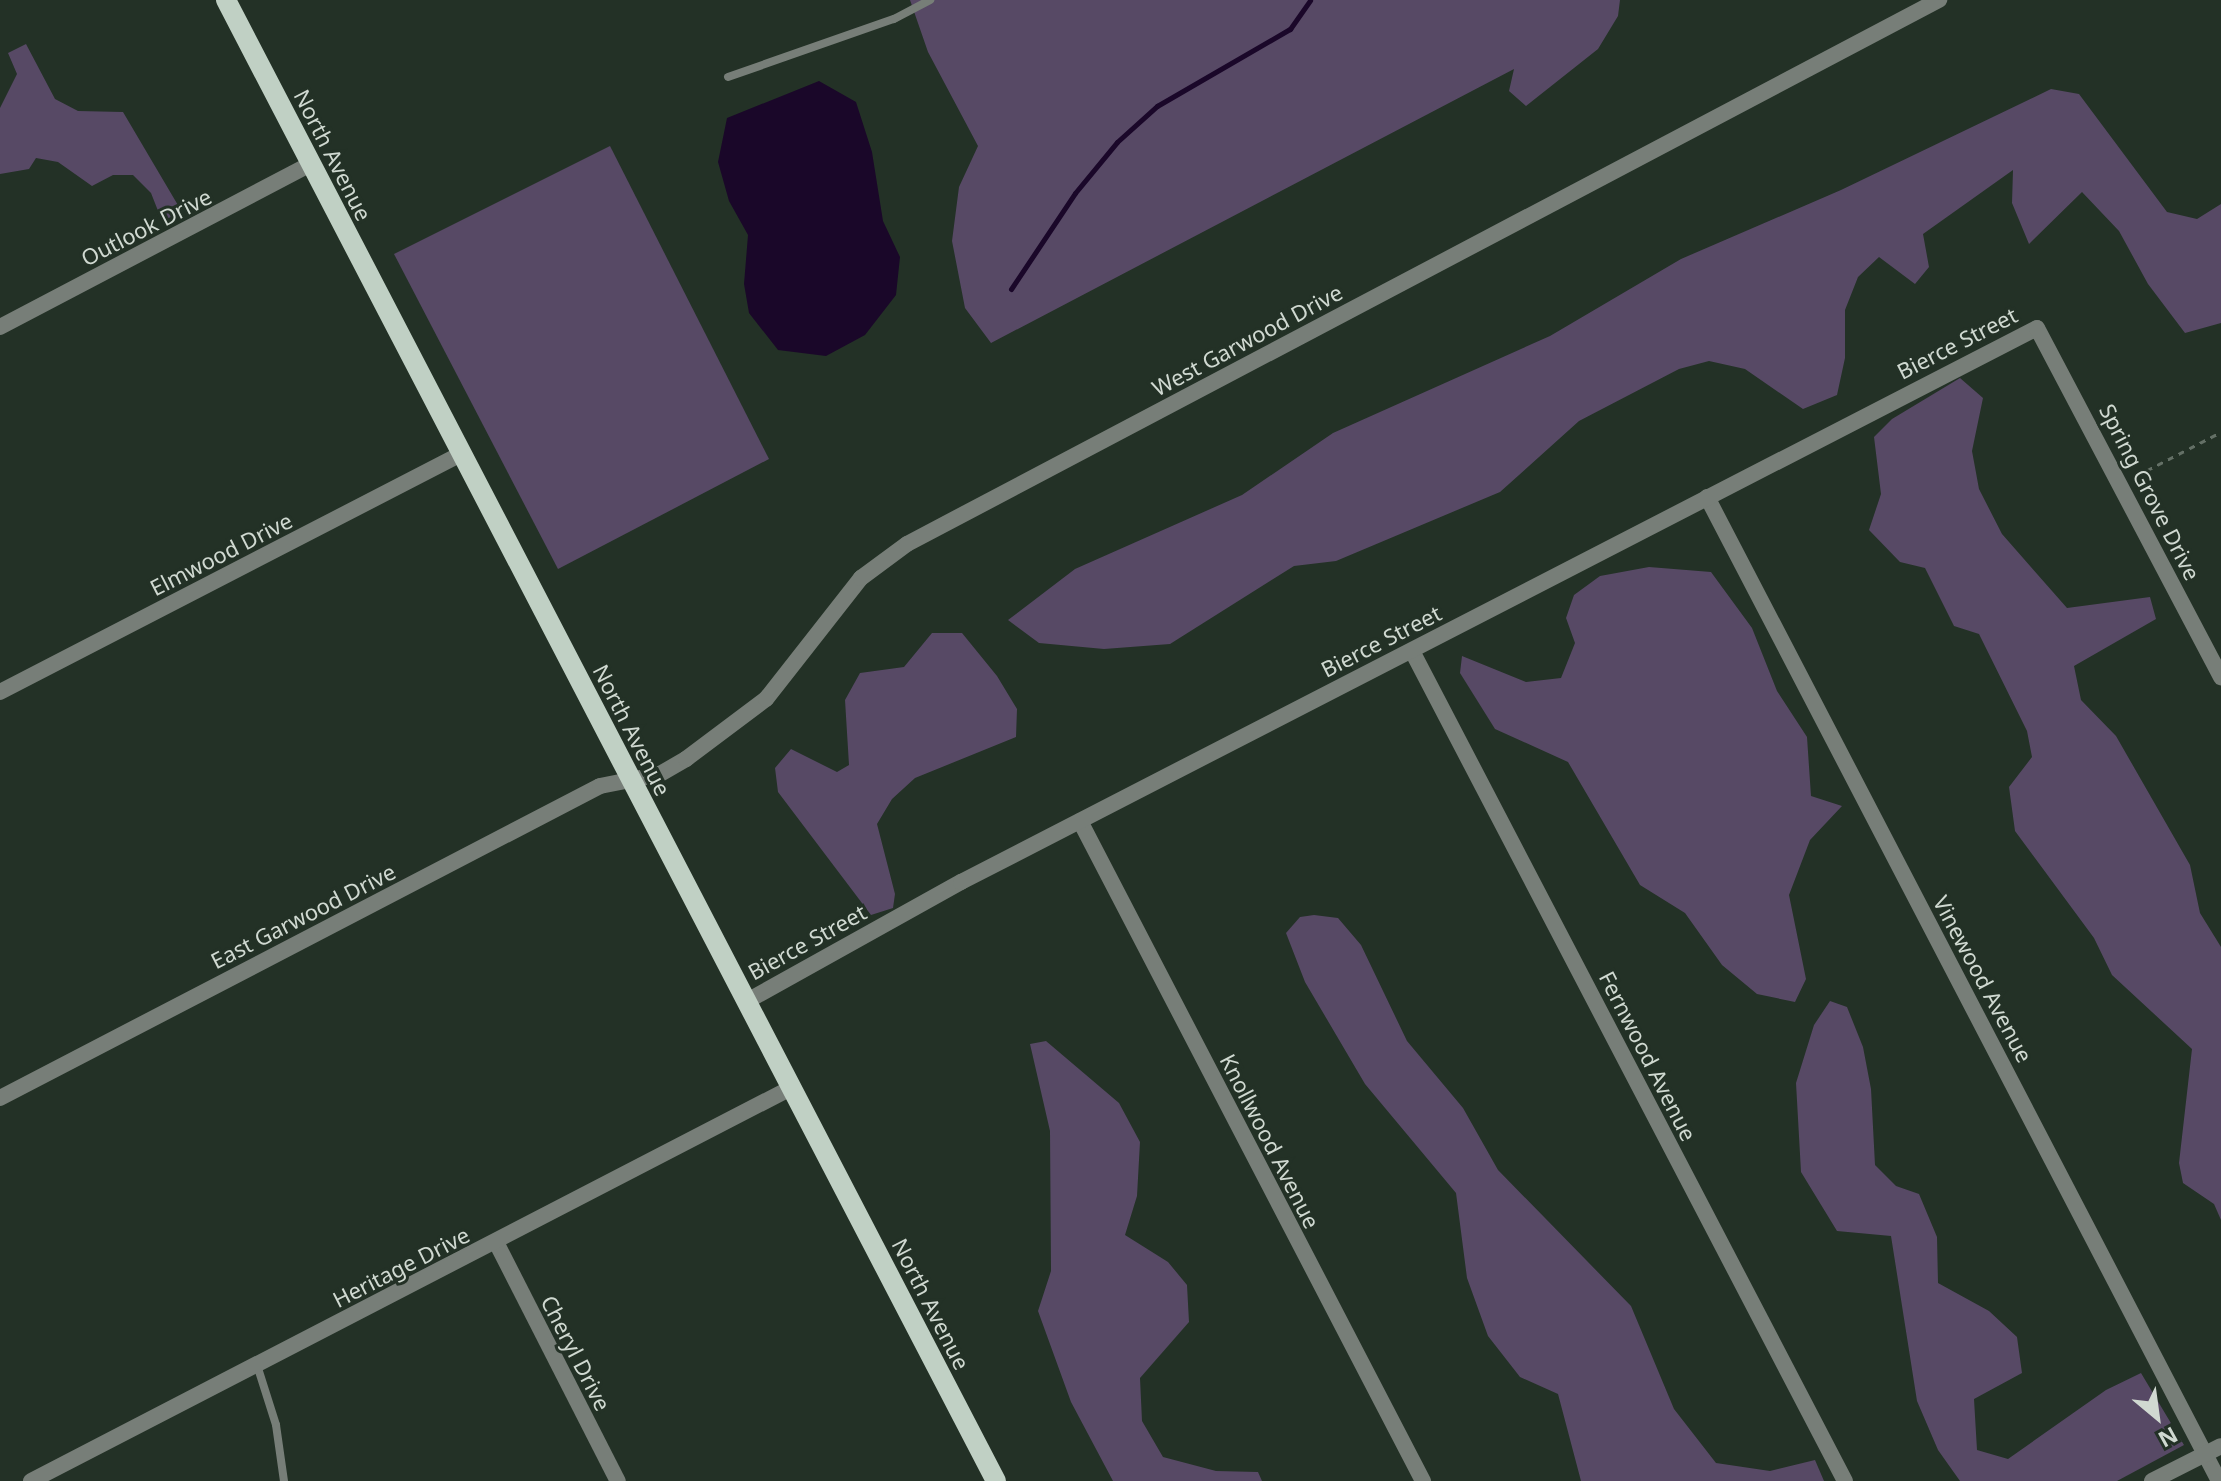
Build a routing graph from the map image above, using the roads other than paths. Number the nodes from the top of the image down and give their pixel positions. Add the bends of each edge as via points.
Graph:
1 (226, 0) edge
2 (930, 0) edge
3 (1939, 0) edge
4 (728, 77) dead end
5 (311, 164) junction
6 (0, 327) edge
7 (2037, 328) joint
8 (461, 454) junction
9 (1707, 497) junction
10 (1412, 651) junction
11 (2221, 677) edge
12 (0, 692) edge
13 (628, 777) junction
14 (1080, 821) junction
15 (749, 1000) junction
16 (789, 1089) junction
17 (0, 1098) edge
18 (497, 1244) junction
19 (257, 1365) junction
20 (2213, 1450) edge
21 (32, 1481) edge
22 (284, 1481) edge
23 (618, 1481) edge
24 (996, 1481) edge
25 (1423, 1481) edge
26 (1845, 1481) edge
27 (2152, 1481) edge
28 (2219, 1481) edge

1 - 5 main road, North Avenue
2 - 4 lane via 894,19
3 - 13 street, West Garwood Drive via 907,544 861,578 787,677 745,719 660,774
5 - 6 street, Outlook Drive
5 - 8 main road, North Avenue
7 - 9 street, Bierce Street
7 - 11 street, Spring Grove Drive
8 - 12 street, Elmwood Drive
8 - 13 main road, North Avenue
9 - 10 street, Bierce Street
9 - 20 street, Vinewood Avenue
10 - 14 street, Bierce Street
10 - 26 street, Fernwood Avenue
13 - 15 main road, North Avenue
13 - 17 street, East Garwood Drive via 600,786
14 - 15 street, Bierce Street
14 - 25 street, Knollwood Avenue
15 - 16 main road, North Avenue
16 - 18 street, Heritage Drive
16 - 24 main road, North Avenue
18 - 19 street, Heritage Drive
18 - 23 street, Cheryl Drive
19 - 21 street, Heritage Drive
19 - 22 lane via 276,1425
20 - 27 street
20 - 28 street, Vinewood Avenue

